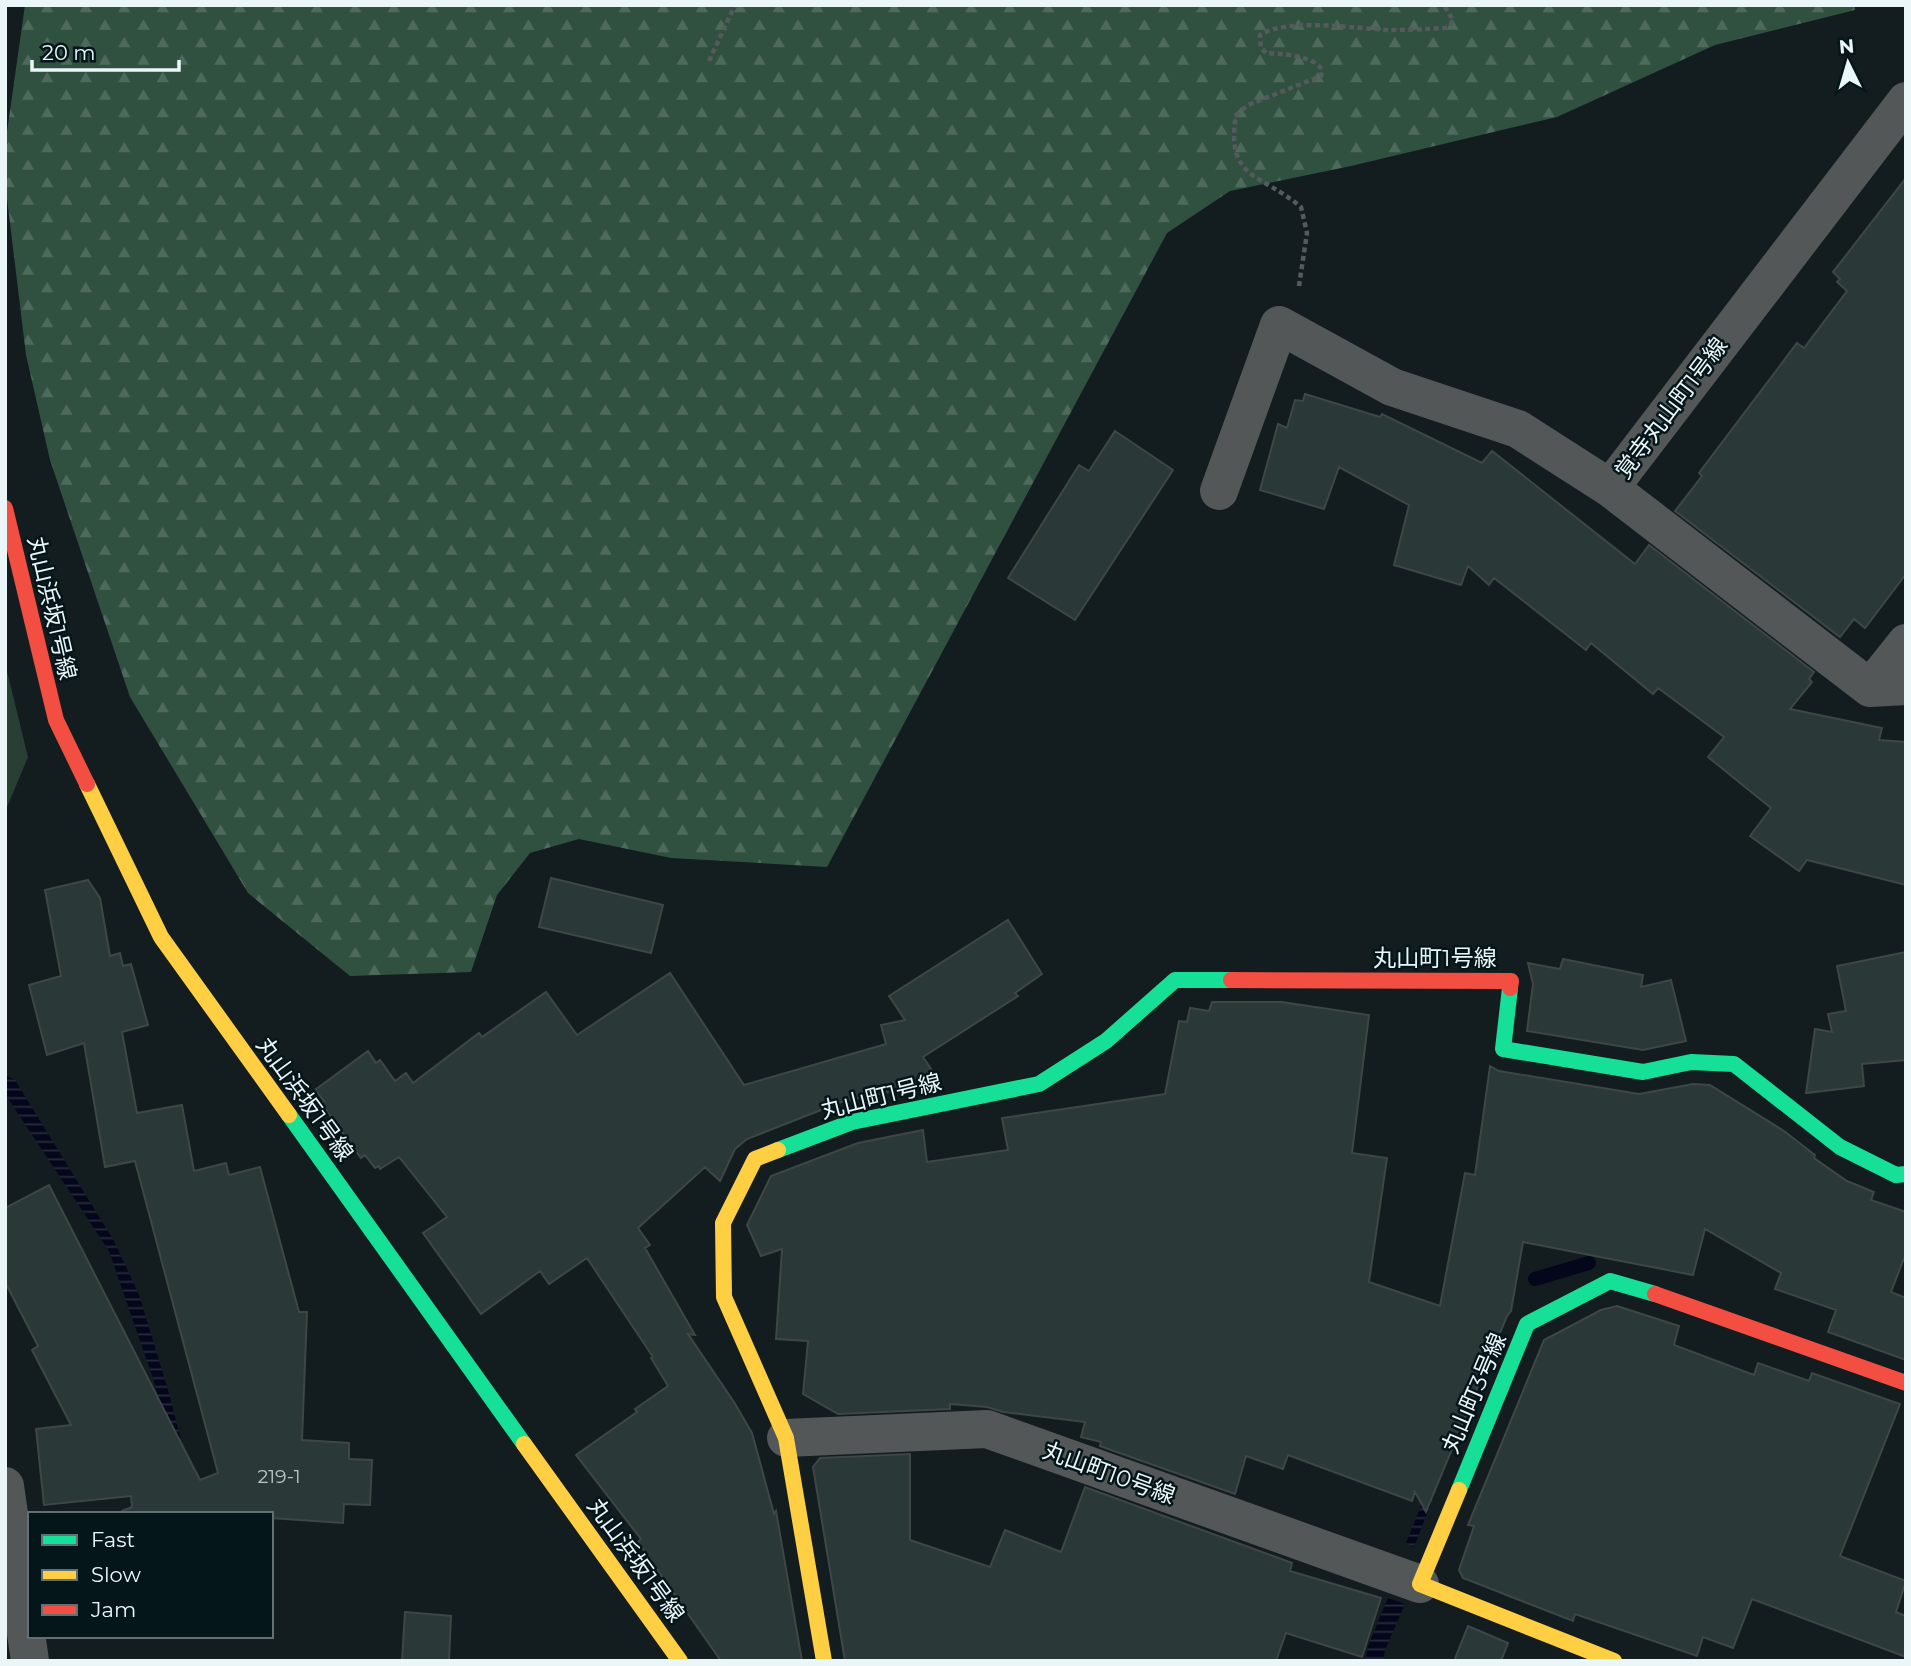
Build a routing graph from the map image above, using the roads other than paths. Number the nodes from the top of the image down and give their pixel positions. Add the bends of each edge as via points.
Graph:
1 (1906, 101) edge
2 (1610, 488) junction
3 (1219, 491) dead end
4 (5, 508) edge
5 (1906, 643) edge
6 (1888, 687) edge
7 (1906, 1174) edge
8 (1906, 1383) edge
9 (786, 1438) junction
10 (5, 1486) edge
11 (1420, 1584) junction
12 (30, 1661) edge
13 (680, 1661) edge
14 (824, 1661) edge
15 (1614, 1661) edge

1 - 2 street, 覚寺丸山町1号線
2 - 3 street via 1518,429 1392,387 1279,325
2 - 6 street, 覚寺丸山町1号線
4 - 13 street, 丸山浜坂1号線 via 56,720 161,937
5 - 6 street, 覚寺丸山町1号線
7 - 9 street, 丸山町1号線 via 1896,1175 1840,1146 1734,1064 1691,1062 1643,1072 1503,1049 1511,981 1175,980 1106,1041 1039,1084 852,1122 755,1159 723,1223 724,1297
8 - 11 street, 丸山町3号線 via 1610,1281 1527,1324
9 - 11 street, 丸山町10号線 via 987,1429
9 - 14 street, 丸山町1号線
10 - 12 street
11 - 15 street

